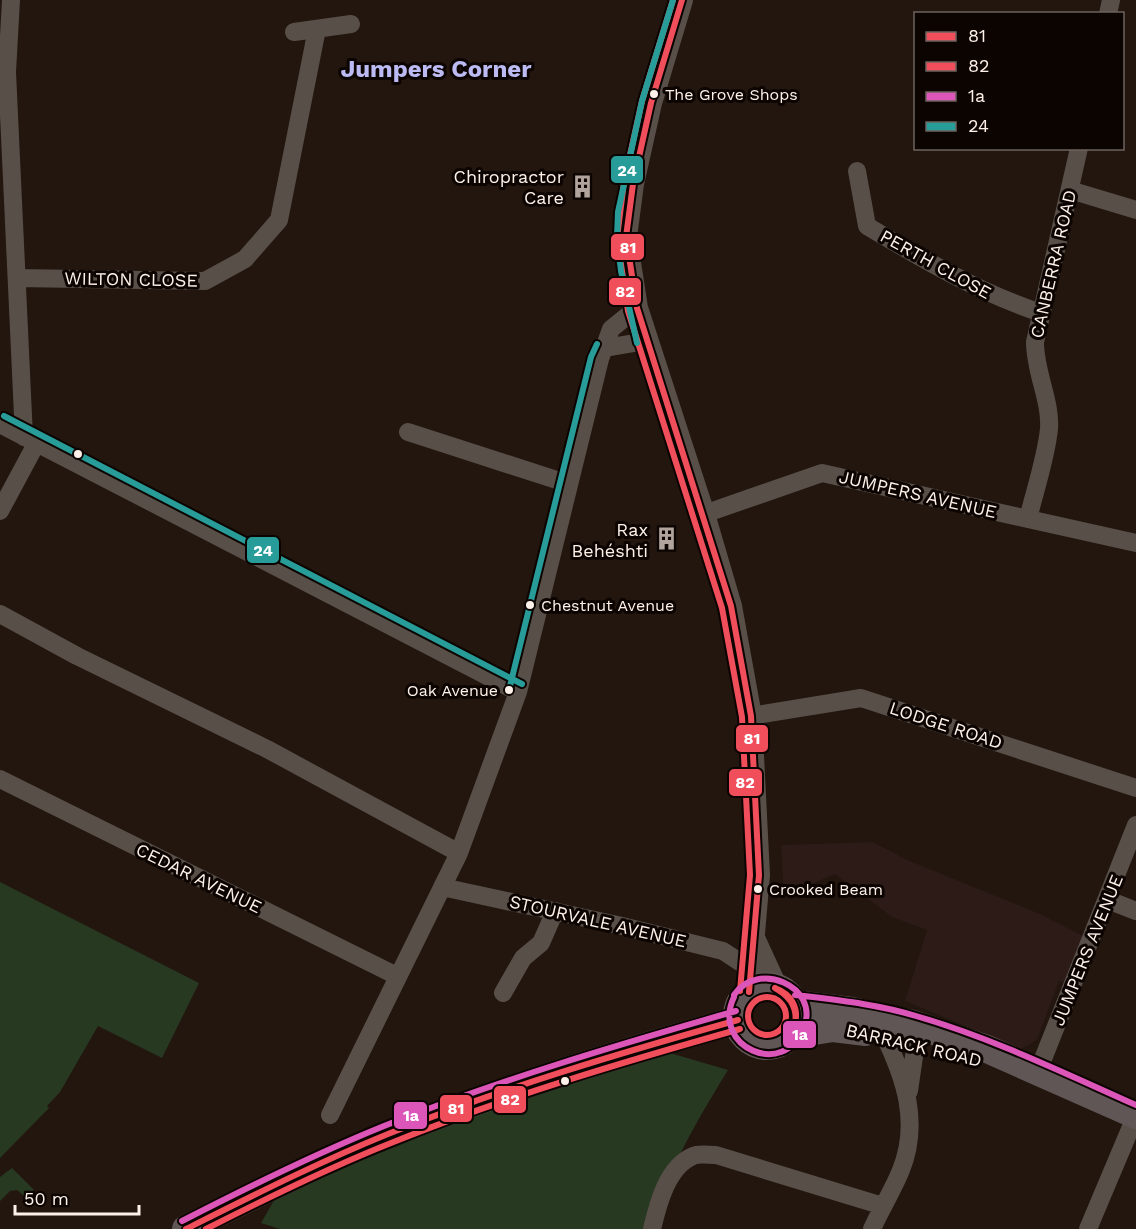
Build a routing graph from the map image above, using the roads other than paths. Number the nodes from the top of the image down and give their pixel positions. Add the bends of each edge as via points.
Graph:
1 (11, 0) edge
2 (682, 0) edge
3 (351, 24) dead end
4 (317, 29) junction
5 (294, 32) dead end
6 (1079, 150) edge
7 (857, 171) dead end
8 (1070, 190) junction
9 (1136, 210) edge
10 (17, 278) junction
11 (637, 308) junction
12 (1041, 313) junction
13 (646, 341) junction
14 (605, 348) junction
15 (0, 424) edge
16 (408, 432) dead end
17 (30, 441) junction
18 (569, 484) junction
19 (0, 511) edge
20 (704, 514) junction
21 (1028, 519) junction
22 (1136, 543) edge
23 (0, 614) edge
24 (518, 692) junction
25 (751, 716) junction
26 (0, 779) edge
27 (1136, 788) edge
28 (1136, 825) edge
29 (459, 854) junction
30 (442, 887) junction
31 (1108, 900) junction
32 (555, 910) junction
33 (1136, 910) edge
34 (755, 940) junction
35 (397, 976) junction
36 (767, 988) junction
37 (503, 993) dead end
38 (738, 1020) junction
39 (903, 1034) junction
40 (789, 1035) junction
41 (1037, 1074) junction
42 (908, 1096) junction
43 (330, 1114) dead end
44 (1136, 1115) edge
45 (883, 1206) junction
46 (186, 1229) edge
47 (652, 1229) edge
48 (872, 1229) edge
49 (1088, 1229) edge

1 - 10 street via 8,72
2 - 11 street via 651,103 627,213 626,237
3 - 4 street
4 - 5 street
4 - 10 street, WILTON CLOSE via 279,220 245,259 205,281
6 - 8 street, CANBERRA ROAD
7 - 12 street, PERTH CLOSE via 860,230 996,298
8 - 9 street
8 - 12 street, CANBERRA ROAD
10 - 17 street
11 - 13 street
11 - 14 street via 611,329
12 - 21 street, CANBERRA ROAD via 1035,364 1049,429
13 - 14 street
13 - 20 street
14 - 18 street
15 - 17 street
16 - 18 street
17 - 19 street
17 - 24 street
18 - 24 street
20 - 21 street, JUMPERS AVENUE via 822,473
20 - 25 street via 731,606
21 - 22 street, JUMPERS AVENUE
23 - 29 street via 267,749
24 - 29 street
25 - 27 street, LODGE ROAD via 861,698
25 - 34 street via 759,875
26 - 35 street, CEDAR AVENUE
28 - 31 street, JUMPERS AVENUE
29 - 30 street
30 - 32 street, STOURVALE AVENUE
30 - 35 street
31 - 33 street
31 - 41 street, JUMPERS AVENUE
32 - 36 street, STOURVALE AVENUE via 723,951
32 - 37 street via 541,943 523,958
34 - 36 street
34 - 36 street
35 - 43 street
36 - 38 main road via 738,1009
36 - 39 main road, BARRACK ROAD via 852,1011
36 - 40 main road via 796,1020
38 - 40 main road via 748,1039 759,1044 770,1045
38 - 46 main road via 646,1046 417,1123 287,1178
39 - 40 main road, BARRACK ROAD via 833,1028
39 - 41 main road, BARRACK ROAD
39 - 42 street
39 - 42 street via 903,1077
41 - 44 main road, BARRACK ROAD
42 - 45 street via 908,1149
44 - 49 street
45 - 47 street via 716,1155 694,1155 679,1165 667,1185
45 - 48 street

